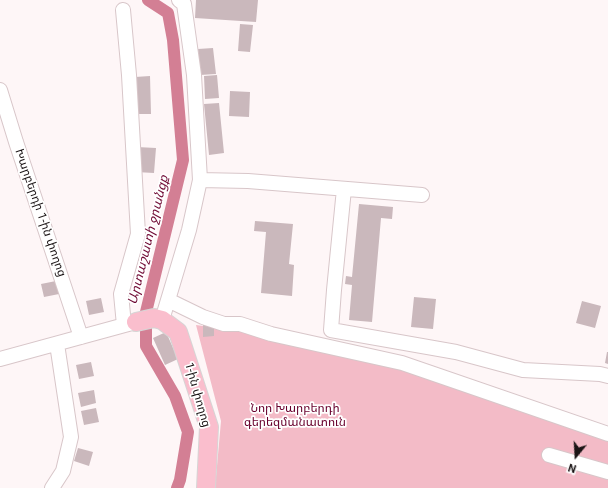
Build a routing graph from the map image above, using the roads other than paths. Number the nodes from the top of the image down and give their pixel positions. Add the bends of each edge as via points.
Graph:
1 (179, 0) edge
2 (123, 10) dead end
3 (0, 90) edge
4 (200, 180) junction
5 (344, 189) junction
6 (422, 195) dead end
7 (168, 300) junction
8 (158, 319) junction
9 (130, 323) junction
10 (81, 337) junction
11 (57, 344) junction
12 (0, 359) edge
13 (608, 376) edge
14 (608, 434) edge
15 (549, 455) dead end
16 (608, 472) edge
17 (52, 488) edge
18 (206, 488) edge

1 - 4 street via 184,4 194,75
2 - 9 street via 138,234 121,294
3 - 10 street, Խարբերդի 1-ին փողոց
4 - 5 street
4 - 7 street via 189,230
5 - 6 street
5 - 13 street via 331,330 456,352 523,370
7 - 8 street
7 - 14 street via 224,324 240,324 271,334 402,363
8 - 9 main road
8 - 18 main road, 1-ին փողոց via 178,332 209,427
9 - 10 street
10 - 11 street
11 - 12 street
11 - 17 street via 71,436 62,471
15 - 16 street

